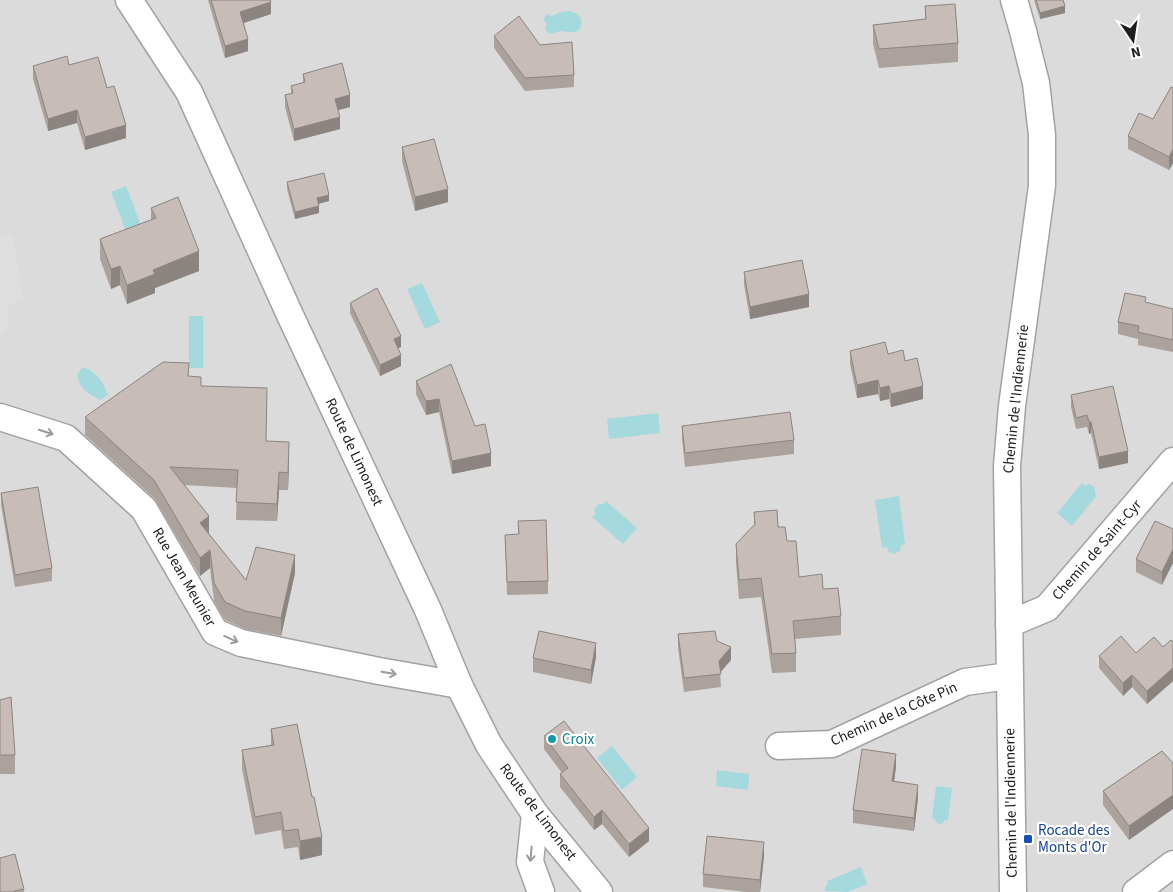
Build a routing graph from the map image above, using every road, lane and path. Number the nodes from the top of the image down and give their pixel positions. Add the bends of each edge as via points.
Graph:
1 (129, 0) edge
2 (1014, 0) edge
3 (0, 417) edge
4 (1173, 461) edge
5 (1009, 624) junction
6 (1009, 676) junction
7 (459, 685) junction
8 (779, 746) dead end
9 (535, 814) junction
10 (1173, 864) edge
11 (541, 892) edge
12 (599, 892) edge
13 (1013, 892) edge
14 (1136, 892) edge

1 - 7 street, Route de Limonest via 188,92 428,610
2 - 5 street, Chemin de l'Indiennerie via 1036,83 1042,135 1042,186 1007,466
3 -> 7 street, Rue Jean Meunier via 66,438 144,509 215,632 241,643
4 - 5 street, Chemin de Saint-Cyr via 1047,608
5 - 6 street, Chemin de l'Indiennerie
6 - 8 street, Chemin de la Côte Pin via 965,682 832,744
6 - 13 street, Chemin de l'Indiennerie
7 - 9 street, Route de Limonest via 489,745
9 -> 11 street via 530,862
9 - 12 street, Route de Limonest
10 - 14 street

